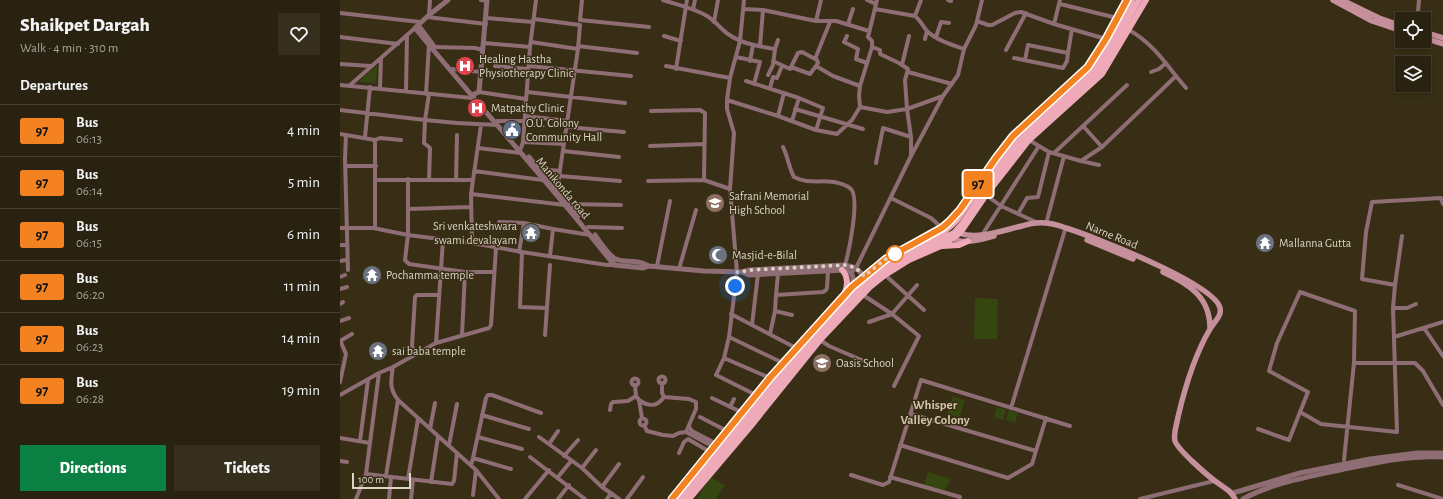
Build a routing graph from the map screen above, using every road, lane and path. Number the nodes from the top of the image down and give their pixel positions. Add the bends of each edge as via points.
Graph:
1 (430, 0) edge
2 (448, 0) edge
3 (481, 0) edge
4 (487, 0) edge
5 (536, 0) edge
6 (579, 0) edge
7 (582, 0) edge
8 (663, 0) edge
9 (687, 0) edge
10 (695, 0) edge
11 (718, 0) edge
12 (744, 0) edge
13 (821, 0) edge
14 (867, 0) edge
15 (921, 0) edge
16 (982, 0) edge
17 (1127, 0) edge
18 (1139, 0) edge
19 (1146, 0) edge
20 (1333, 0) edge
21 (1342, 0) edge
22 (1419, 0) edge
23 (1060, 2) edge
24 (876, 4) edge
25 (1141, 7) junction
26 (685, 8) junction
27 (744, 9) junction
28 (853, 9) dead end
29 (693, 10) junction
30 (763, 10) junction
31 (1418, 12) edge
32 (340, 13) edge
33 (1026, 13) junction
34 (427, 16) junction
35 (915, 16) junction
36 (486, 18) junction
37 (1117, 18) junction
38 (533, 21) junction
39 (816, 21) junction
40 (977, 21) junction
41 (714, 22) junction
42 (830, 22) junction
43 (580, 23) junction
44 (949, 23) dead end
45 (486, 24) junction
46 (848, 24) junction
47 (1054, 24) junction
48 (1395, 24) edge
49 (418, 25) junction
50 (649, 27) dead end
51 (1072, 29) junction
52 (1395, 29) edge
53 (1129, 30) junction
54 (869, 31) junction
55 (927, 31) junction
56 (1431, 34) edge
57 (408, 35) junction
58 (664, 36) dead end
59 (847, 36) dead end
60 (909, 36) dead end
61 (340, 37) edge
62 (936, 37) junction
63 (1443, 38) edge
64 (925, 39) dead end
65 (1106, 39) junction
66 (778, 40) dead end
67 (1431, 40) edge
68 (681, 41) junction
69 (740, 41) junction
70 (484, 43) junction
71 (398, 44) junction
72 (431, 44) junction
73 (1443, 44) edge
74 (530, 45) junction
75 (753, 45) junction
76 (760, 46) junction
77 (872, 47) junction
78 (578, 48) junction
79 (774, 49) junction
80 (964, 49) junction
81 (483, 50) junction
82 (1006, 50) dead end
83 (637, 53) dead end
84 (1068, 53) junction
85 (380, 58) junction
86 (736, 58) junction
87 (1014, 58) dead end
88 (815, 59) junction
89 (1025, 60) junction
90 (750, 61) junction
91 (773, 61) junction
92 (867, 63) junction
93 (1166, 63) junction
94 (340, 64) edge
95 (902, 65) junction
96 (371, 66) junction
97 (495, 66) dead end
98 (666, 66) dead end
99 (782, 66) junction
100 (816, 66) junction
101 (791, 67) junction
102 (452, 68) junction
103 (528, 68) junction
104 (676, 68) junction
105 (575, 71) junction
106 (481, 72) junction
107 (908, 72) junction
108 (1151, 72) dead end
109 (768, 75) dead end
110 (631, 76) dead end
111 (1176, 76) junction
112 (730, 78) junction
113 (746, 81) dead end
114 (754, 84) junction
115 (952, 84) junction
116 (340, 85) edge
117 (1127, 85) dead end
118 (350, 86) junction
119 (860, 86) junction
120 (370, 87) junction
121 (380, 88) junction
122 (770, 88) junction
123 (1186, 88) dead end
124 (406, 91) junction
125 (527, 92) junction
126 (784, 93) junction
127 (427, 94) junction
128 (475, 95) junction
129 (943, 96) junction
130 (571, 98) junction
131 (799, 98) junction
132 (526, 99) junction
133 (727, 100) junction
134 (625, 103) dead end
135 (860, 107) junction
136 (796, 109) junction
137 (907, 109) junction
138 (340, 110) edge
139 (651, 111) dead end
140 (367, 114) junction
141 (778, 116) junction
142 (820, 117) junction
143 (524, 119) junction
144 (425, 120) junction
145 (568, 121) junction
146 (792, 121) junction
147 (497, 123) junction
148 (480, 125) junction
149 (848, 125) junction
150 (567, 126) junction
151 (1084, 126) junction
152 (863, 129) dead end
153 (816, 130) junction
154 (624, 132) dead end
155 (340, 134) edge
156 (346, 135) junction
157 (458, 135) dead end
158 (365, 137) junction
159 (911, 137) junction
160 (375, 140) junction
161 (401, 140) dead end
162 (1029, 140) junction
163 (523, 142) junction
164 (564, 144) junction
165 (705, 144) junction
166 (650, 146) dead end
167 (1039, 146) junction
168 (1102, 146) junction
169 (783, 147) dead end
170 (478, 148) junction
171 (521, 151) junction
172 (563, 151) junction
173 (1052, 152) junction
174 (1064, 156) junction
175 (619, 157) dead end
176 (342, 158) edge
177 (910, 158) junction
178 (1081, 161) junction
179 (876, 163) dead end
180 (1099, 165) dead end
181 (345, 166) junction
182 (376, 166) junction
183 (539, 169) junction
184 (560, 170) junction
185 (474, 171) junction
186 (340, 176) edge
187 (345, 176) junction
188 (560, 176) junction
189 (408, 179) junction
190 (376, 180) junction
191 (430, 180) junction
192 (456, 180) junction
193 (472, 180) junction
194 (543, 180) junction
195 (704, 180) junction
196 (620, 181) dead end
197 (648, 181) dead end
198 (730, 189) junction
199 (557, 190) junction
200 (340, 194) edge
201 (346, 194) junction
202 (471, 194) junction
203 (986, 195) junction
204 (891, 198) junction
205 (670, 200) dead end
206 (1443, 204) edge
207 (566, 205) junction
208 (621, 205) dead end
209 (470, 206) junction
210 (1001, 206) junction
211 (408, 209) junction
212 (696, 210) dead end
213 (340, 212) edge
214 (347, 212) junction
215 (1018, 214) junction
216 (499, 222) dead end
217 (524, 222) junction
218 (1036, 223) junction
219 (1046, 224) junction
220 (588, 227) junction
221 (340, 228) edge
222 (347, 228) junction
223 (373, 228) junction
224 (622, 228) dead end
225 (942, 228) junction
226 (553, 229) junction
227 (1065, 230) junction
228 (960, 233) junction
229 (982, 234) junction
230 (408, 235) junction
231 (590, 235) junction
232 (1402, 236) dead end
233 (953, 239) junction
234 (443, 240) junction
235 (968, 241) junction
236 (472, 243) junction
237 (340, 245) edge
238 (346, 245) junction
239 (941, 246) junction
240 (496, 248) junction
241 (521, 252) junction
242 (550, 256) junction
243 (619, 259) junction
244 (346, 260) junction
245 (340, 261) edge
246 (633, 264) junction
247 (550, 265) dead end
248 (614, 265) junction
249 (657, 266) junction
250 (844, 267) junction
251 (440, 268) junction
252 (856, 268) junction
253 (678, 269) junction
254 (348, 270) dead end
255 (828, 271) junction
256 (465, 272) junction
257 (494, 272) junction
258 (739, 272) junction
259 (851, 273) junction
260 (758, 274) junction
261 (778, 274) junction
262 (345, 275) dead end
263 (885, 275) junction
264 (340, 276) edge
265 (864, 276) junction
266 (917, 285) dead end
267 (1395, 285) junction
268 (347, 287) dead end
269 (852, 287) junction
270 (340, 289) edge
271 (776, 294) junction
272 (439, 295) junction
273 (863, 295) junction
274 (908, 295) junction
275 (843, 296) junction
276 (1416, 304) dead end
277 (547, 308) junction
278 (1393, 308) junction
279 (924, 310) dead end
280 (775, 311) junction
281 (731, 314) junction
282 (892, 314) junction
283 (792, 315) dead end
284 (349, 318) dead end
285 (340, 321) edge
286 (869, 322) dead end
287 (1443, 322) edge
288 (752, 325) junction
289 (1424, 328) junction
290 (1210, 329) junction
291 (352, 334) dead end
292 (770, 334) junction
293 (462, 335) junction
294 (545, 335) dead end
295 (729, 337) junction
296 (1394, 337) junction
297 (820, 340) junction
298 (340, 341) edge
299 (436, 343) junction
300 (796, 348) junction
301 (415, 355) junction
302 (1443, 356) edge
303 (724, 358) junction
304 (866, 362) dead end
305 (783, 363) junction
306 (1354, 363) junction
307 (1394, 363) junction
308 (393, 367) junction
309 (379, 373) junction
310 (770, 378) junction
311 (368, 380) junction
312 (340, 382) edge
313 (662, 383) dead end
314 (635, 385) dead end
315 (894, 386) dead end
316 (340, 395) edge
317 (756, 395) junction
318 (664, 397) junction
319 (637, 398) junction
320 (712, 398) dead end
321 (734, 399) dead end
322 (398, 400) junction
323 (434, 403) dead end
324 (457, 404) dead end
325 (1443, 405) edge
326 (730, 407) junction
327 (1011, 408) junction
328 (610, 410) dead end
329 (741, 412) junction
330 (1300, 412) junction
331 (541, 413) dead end
332 (910, 414) junction
333 (482, 415) junction
334 (700, 417) dead end
335 (1046, 418) junction
336 (418, 419) junction
337 (1070, 426) dead end
338 (1347, 426) junction
339 (689, 427) junction
340 (430, 429) junction
341 (529, 429) dead end
342 (1258, 430) dead end
343 (558, 431) dead end
344 (727, 431) junction
345 (686, 432) junction
346 (438, 437) junction
347 (478, 437) junction
348 (539, 437) dead end
349 (340, 438) edge
350 (578, 440) dead end
351 (360, 441) junction
352 (738, 441) junction
353 (370, 443) junction
354 (549, 444) junction
355 (449, 445) junction
356 (900, 445) junction
357 (713, 448) junction
358 (522, 449) dead end
359 (596, 450) dead end
360 (1036, 451) junction
361 (457, 453) junction
362 (679, 453) dead end
363 (1443, 453) edge
364 (564, 456) junction
365 (530, 457) dead end
366 (1443, 457) edge
367 (474, 458) junction
368 (571, 460) junction
369 (1344, 460) dead end
370 (340, 461) edge
371 (347, 462) dead end
372 (619, 464) dead end
373 (471, 465) junction
374 (582, 468) junction
375 (511, 469) dead end
376 (476, 470) junction
377 (548, 470) junction
378 (366, 474) junction
379 (851, 475) dead end
380 (388, 476) junction
381 (558, 477) junction
382 (643, 477) dead end
383 (890, 477) junction
384 (408, 479) junction
385 (413, 480) junction
386 (1214, 481) junction
387 (431, 482) junction
388 (569, 485) junction
389 (1398, 485) dead end
390 (602, 487) junction
391 (611, 493) junction
392 (473, 495) dead end
393 (1234, 496) edge
394 (960, 497) dead end
395 (356, 499) edge
396 (389, 499) edge
397 (410, 499) edge
398 (499, 499) edge
399 (525, 499) edge
400 (558, 499) edge
401 (585, 499) edge
402 (607, 499) edge
403 (619, 499) edge
404 (627, 499) edge
405 (672, 499) edge
406 (679, 499) edge
407 (685, 499) edge
408 (690, 499) edge
409 (1140, 499) edge
410 (1243, 499) edge
411 (1443, 499) edge

1 - 34 street
2 - 34 street
3 - 4 street
4 - 36 street
5 - 38 street
6 - 7 street
7 - 43 street
8 - 26 street
9 - 26 street
10 - 29 street
11 - 41 street
12 - 27 street
13 - 39 street
14 - 24 street
15 - 35 street
16 - 40 street
17 - 25 street
17 - 37 main road
17 - 406 main road, bridge via 1108,46 1097,62 1019,137 996,165 967,209 950,228 876,270 845,298 775,379
18 - 407 main road, bridge via 1101,66 1020,143 954,233 894,264 846,304
19 - 25 main road
20 - 52 main road via 1372,21
21 - 48 main road
22 - 31 street
23 - 37 street
23 - 47 street
24 - 35 street
24 - 54 street
25 - 53 main road
26 - 29 street
26 - 68 street
27 - 30 street
27 - 69 street
28 - 46 street
29 - 41 street
30 - 39 street
30 - 76 street
32 - 49 street
33 - 40 street via 1015,13 992,25
33 - 47 street
33 - 82 street
34 - 45 street
34 - 49 street
35 - 55 street
36 - 38 street
36 - 45 street
37 - 65 main road
38 - 43 street
38 - 74 street
39 - 42 street
40 - 80 street
41 - 69 street
42 - 46 street via 836,20
42 - 88 street
43 - 50 street
43 - 78 street
44 - 62 street via 941,22
45 - 70 street
46 - 54 street
47 - 51 street
49 - 57 street
49 - 72 street
51 - 65 street
51 - 84 street
53 - 93 street via 1147,41
53 - 162 main road via 1098,77
54 - 77 street via 868,37 872,41
55 - 62 street
55 - 64 street
56 - 63 main road
57 - 71 street
57 - 124 street
58 - 68 street
59 - 92 street via 844,42 858,49 856,59
60 - 95 street
61 - 71 street
62 - 80 street
65 - 225 main road via 1088,67 1013,136 960,210
66 - 79 street
67 - 73 main road
68 - 104 street
69 - 75 street
69 - 86 street
70 - 74 street
70 - 81 street
71 - 85 street
72 - 81 street
72 - 102 street
72 - 127 street
72 - 128 street
74 - 78 street
74 - 103 street
75 - 76 street
75 - 90 street
76 - 79 street
77 - 92 street
77 - 95 street
78 - 83 street
78 - 105 street
79 - 91 street
80 - 115 street via 958,74
81 - 106 street
84 - 89 street via 1028,46
84 - 89 street via 1063,68
85 - 96 street
85 - 121 street
86 - 90 street
86 - 112 street
87 - 89 street
88 - 100 street via 818,61
88 - 101 street via 800,52
90 - 114 street via 760,62
91 - 99 street
91 - 109 street
92 - 119 street
93 - 108 street
93 - 111 street
94 - 96 street
95 - 107 street
96 - 118 street
97 - 103 street
98 - 104 street
99 - 101 street via 790,69
99 - 122 street via 777,78 773,77
100 - 101 street via 810,74
100 - 119 street via 833,76
102 - 106 street
102 - 128 street
103 - 105 street
103 - 125 street
104 - 112 street
105 - 110 street
105 - 130 street
106 - 128 street
107 - 115 street
107 - 137 street via 905,80
111 - 123 street
111 - 168 street
112 - 133 street
113 - 114 street
114 - 122 street
115 - 129 street
116 - 118 street
117 - 151 street
118 - 120 street
119 - 135 street
120 - 121 street
120 - 140 street
121 - 124 street
122 - 126 street
124 - 127 street
125 - 130 street
125 - 132 street
126 - 131 street
126 - 141 street
127 - 128 street
127 - 144 street
128 - 132 street
128 - 147 street, Manikonda road
129 - 137 street
129 - 177 street
130 - 134 street
130 - 145 street
131 - 136 street
131 - 142 street via 823,108
132 - 143 street
133 - 141 street
133 - 198 street via 734,133
135 - 137 street via 887,112
135 - 149 street
136 - 142 street
136 - 146 street
137 - 159 street
138 - 140 street
139 - 165 street via 704,112
140 - 144 street
140 - 158 street
141 - 146 street
142 - 149 street
142 - 153 street
143 - 145 street
143 - 147 street
143 - 163 street
144 - 148 street
144 - 191 street via 424,142 430,148
145 - 150 street
146 - 153 street
147 - 148 street
147 - 171 street, Manikonda road
148 - 170 street
149 - 152 street
149 - 153 street via 835,134
150 - 154 street
150 - 164 street
151 - 168 street
151 - 173 street
155 - 156 street
156 - 158 street
156 - 176 street
157 - 192 street
158 - 160 street
159 - 177 street
159 - 179 street via 884,128
160 - 161 street
160 - 182 street
162 - 167 street
162 - 203 main road
163 - 164 street
163 - 171 street
164 - 172 street
165 - 166 street
165 - 195 street
167 - 173 street
167 - 210 street
168 - 178 street
169 - 250 street via 794,177 807,182 836,182 846,186 854,195 851,242
170 - 171 street
170 - 185 street
171 - 183 street, Manikonda road
171 - 194 street, Manikonda road
172 - 175 street
172 - 184 street
173 - 174 street
173 - 215 street via 1038,197 1027,198
174 - 178 street
174 - 219 street
176 - 181 street
177 - 204 street
178 - 180 street
181 - 182 street
181 - 187 street
182 - 190 street
183 - 184 street
183 - 199 street, Manikonda road
184 - 188 street
185 - 193 street
185 - 194 street
186 - 187 street
187 - 201 street
188 - 196 street
188 - 199 street
189 - 190 street
189 - 191 street
189 - 211 street
190 - 223 street via 376,227
191 - 192 street
192 - 193 street
193 - 202 street
194 - 207 street, Manikonda road
195 - 197 street
195 - 198 street
198 - 258 street
199 - 207 street, Manikonda road
200 - 201 street
201 - 214 street
202 - 207 street
202 - 209 street
203 - 210 street
203 - 228 main road
204 - 225 street via 931,218
204 - 252 street
205 - 249 street
206 - 267 street via 1441,198 1372,202 1366,232 1362,279
207 - 208 street
207 - 220 street, Manikonda road
207 - 231 street, Manikonda road
209 - 211 street
209 - 236 street
210 - 215 street
210 - 229 street
211 - 230 street
212 - 253 street
213 - 214 street
214 - 222 street
215 - 218 street
216 - 217 street
217 - 226 street
217 - 241 street
218 - 219 main road, Narne Road
218 - 229 main road, Narne Road
219 - 290 main road, Narne Road via 1066,228 1110,244 1192,282 1213,298 1220,307 1218,318
220 - 224 street
220 - 243 street, Manikonda road via 613,257
221 - 222 street
222 - 223 street
222 - 238 street
223 - 230 street
225 - 233 main road
225 - 265 main road via 886,259
226 - 231 street
226 - 242 street
227 - 235 main road, Narne Road via 1037,226
227 - 290 main road, Narne Road via 1142,262 1188,287 1200,296 1207,307
227 - 327 street
228 - 229 main road, Narne Road via 966,236
228 - 233 main road
230 - 234 street
230 - 251 street via 405,260 409,264
231 - 248 street, Manikonda road
232 - 267 street
233 - 235 main road, Narne Road
233 - 239 main road
234 - 236 street
234 - 251 street
235 - 239 main road via 959,245
236 - 240 street
237 - 238 street
238 - 244 street
239 - 263 main road via 909,260
240 - 241 street
240 - 257 street
241 - 242 street
241 - 277 street via 520,307
242 - 248 street
243 - 246 street
243 - 248 street
244 - 245 street
244 - 254 street
246 - 248 street
246 - 249 street via 643,262 649,266
247 - 277 street
249 - 253 street
250 - 252 street
250 - 255 street
250 - 258 street
250 - 259 street
250 - 275 main road via 847,280
251 - 256 street
251 - 272 street
252 - 259 street
252 - 265 street
253 - 258 street
255 - 261 street
255 - 271 street via 825,291
256 - 257 street
256 - 293 street
257 - 293 street via 490,325 486,329
258 - 260 street
258 - 281 street
259 - 269 street
260 - 261 street
260 - 288 street
261 - 271 street
262 - 264 street
263 - 273 main road
263 - 274 street
265 - 269 main road
266 - 274 street
267 - 278 street
268 - 270 street
269 - 275 main road
271 - 280 street
272 - 299 street
272 - 301 street via 415,297 412,346
273 - 282 street
273 - 297 main road
274 - 279 street
274 - 282 street
275 - 300 main road
276 - 278 street via 1407,308
277 - 294 street
278 - 296 street
280 - 283 street
280 - 292 street
281 - 288 street
281 - 295 street
282 - 286 street
282 - 315 street via 919,336
284 - 285 street
287 - 289 street
288 - 292 street
289 - 296 street
289 - 302 street
290 - 386 main road, Narne Road via 1182,399 1175,441
291 - 298 street
292 - 300 street
293 - 299 street
295 - 303 street
295 - 305 street
296 - 307 street
297 - 304 street
297 - 352 main road
298 - 312 street via 346,354
299 - 301 street
300 - 305 main road
301 - 308 street
303 - 310 street
303 - 317 street via 716,375
305 - 310 main road
306 - 307 street
306 - 330 street via 1355,311 1300,292 1277,343 1269,371 1308,392
306 - 338 street
307 - 325 street via 1419,365
307 - 338 street via 1397,432
308 - 309 street
308 - 322 street via 391,388
309 - 311 street
309 - 353 street
310 - 317 main road
311 - 316 street
311 - 351 street
313 - 318 street
314 - 319 street
317 - 329 main road
318 - 319 street via 659,404 654,405
318 - 339 street via 695,400 696,409
319 - 328 street via 613,402
319 - 345 street via 642,418 647,421 644,425 646,430 673,436
320 - 326 street
321 - 326 street
322 - 336 street
322 - 380 street
323 - 340 street
324 - 355 street
326 - 329 street
327 - 332 street via 921,380
327 - 335 street
329 - 344 main road
330 - 338 street via 1321,424
330 - 342 street via 1289,440
331 - 333 street via 489,395
332 - 356 street
332 - 360 street
333 - 341 street
333 - 347 street
334 - 344 street
335 - 337 street
335 - 360 street
336 - 340 street
336 - 384 street
338 - 369 street
339 - 345 street
339 - 357 street
340 - 346 street
343 - 354 street
344 - 352 main road
344 - 357 main road
345 - 357 street
346 - 355 street
346 - 387 street
347 - 358 street
347 - 367 street
348 - 354 street
349 - 351 street
350 - 364 street
351 - 353 street
352 - 408 main road
353 - 378 street
354 - 364 street
355 - 361 street
356 - 360 street via 1008,478 1032,464
356 - 383 street
357 - 362 street via 688,439
357 - 405 main road
359 - 374 street
361 - 373 street
361 - 387 street via 454,483
363 - 393 street via 1417,453 1370,459 1300,473
364 - 368 street
365 - 377 street
366 - 410 street via 1388,460 1316,474 1253,493
367 - 373 street
367 - 375 street
368 - 374 street
368 - 381 street
370 - 371 street
372 - 390 street
373 - 376 street
374 - 390 street
376 - 392 street
376 - 398 street
377 - 381 street
377 - 399 street
378 - 380 street
378 - 395 street
379 - 383 street via 883,485 889,482
380 - 384 street
380 - 396 street
381 - 388 street
382 - 404 street
383 - 394 street
384 - 385 street
385 - 387 street
385 - 397 street
386 - 393 main road, Narne Road
386 - 409 street
388 - 400 street
388 - 401 street
389 - 411 street
390 - 391 street
391 - 402 street
391 - 403 street

